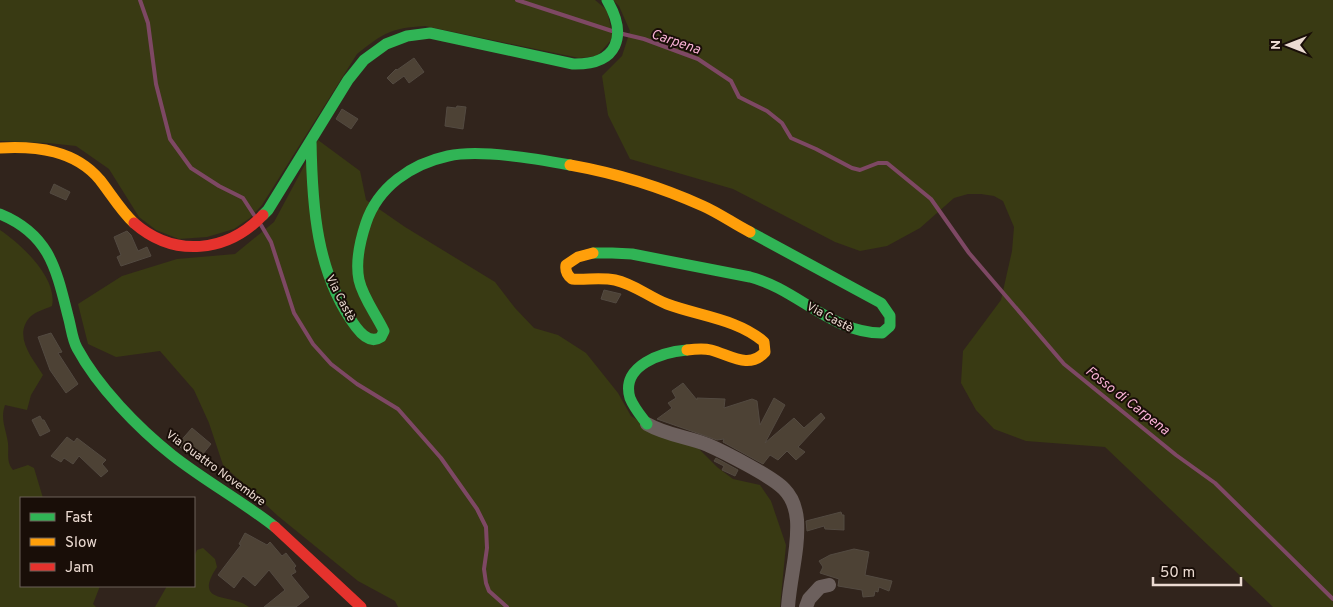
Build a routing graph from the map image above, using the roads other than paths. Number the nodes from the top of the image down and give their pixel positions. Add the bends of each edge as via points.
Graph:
1 (608, 0) edge
2 (311, 140) junction
3 (0, 148) edge
4 (0, 214) edge
5 (647, 424) joint
6 (829, 585) dead end
7 (361, 607) edge
8 (788, 607) edge
9 (806, 607) edge

1 - 2 street via 619,28 617,42 598,62 573,64 430,33 389,42 361,62
2 - 3 street via 268,210 254,225 243,233 190,248 167,243 146,233 80,161 30,148
2 - 5 street, Via Castè via 314,211 329,277 352,323 372,340 378,340 384,331 358,274 360,244 372,208 380,194 398,176 450,156 520,157 575,165 638,181 692,201 791,252 881,303 890,315 891,324 887,330 865,333 757,278 638,255 598,253 577,258 566,265 566,274 572,279 606,278 624,282 666,304 758,335 764,342 765,352 758,360 689,349 675,350 641,365 630,377 629,392 634,406
4 - 7 street, Via Quattro Novembre via 30,231 51,259 76,347 105,390 154,440 272,526
5 - 8 street, Via Castè via 659,431 708,446 784,488 791,498 797,522
6 - 9 street via 820,587

